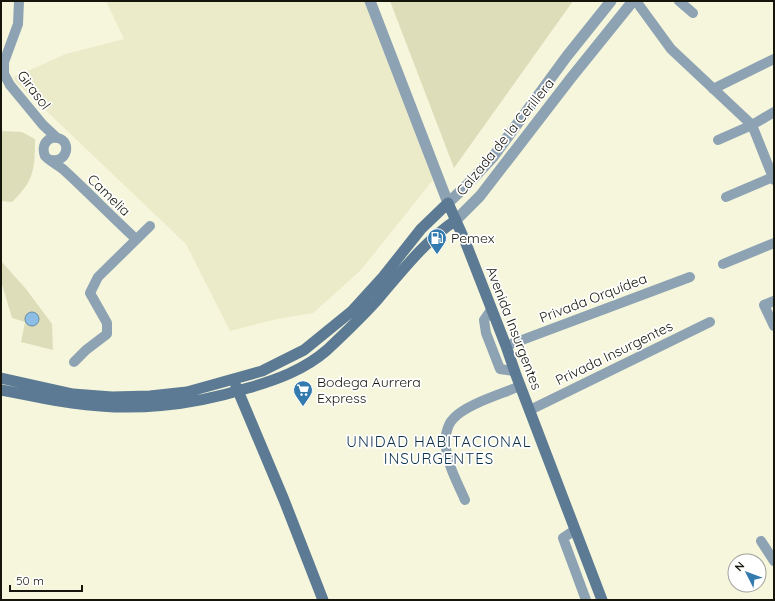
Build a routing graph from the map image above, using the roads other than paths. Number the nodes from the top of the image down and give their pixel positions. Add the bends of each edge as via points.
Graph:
1 (19, 1) edge
2 (370, 1) edge
3 (611, 1) edge
4 (635, 1) edge
5 (679, 1) edge
6 (693, 13) dead end
7 (774, 59) edge
8 (713, 89) junction
9 (774, 112) edge
10 (43, 125) junction
11 (752, 125) junction
12 (57, 138) junction
13 (718, 140) dead end
14 (47, 141) junction
15 (62, 158) junction
16 (51, 160) junction
17 (63, 170) junction
18 (773, 179) edge
19 (726, 197) dead end
20 (448, 203) junction
21 (456, 220) junction
22 (150, 226) dead end
23 (136, 239) junction
24 (774, 244) edge
25 (723, 264) dead end
26 (690, 276) dead end
27 (774, 301) edge
28 (491, 310) junction
29 (710, 322) dead end
30 (774, 326) edge
31 (506, 346) junction
32 (74, 362) dead end
33 (514, 371) junction
34 (1, 378) edge
35 (233, 380) junction
36 (520, 386) junction
37 (1, 390) edge
38 (187, 392) junction
39 (238, 392) junction
40 (190, 403) junction
41 (530, 410) junction
42 (465, 500) dead end
43 (575, 530) junction
44 (761, 541) dead end
45 (773, 560) edge
46 (324, 600) edge
47 (586, 600) edge
48 (602, 600) edge

1 - 10 street, Girasol via 18,24 4,62 4,74
2 - 20 street, Avenida Insurgentes
3 - 20 street, Calzada de la Cerillera via 492,157
4 - 8 street via 671,49
4 - 21 street, Calzada de la Cerillera via 480,196
5 - 6 street
7 - 8 street
8 - 11 street
9 - 11 street
10 - 12 street, Girasol
10 - 14 street
11 - 13 street
11 - 18 street
12 - 14 street
12 - 15 street via 63,141 66,148
14 - 16 street via 44,152
15 - 16 street
15 - 17 street
16 - 17 street, Camelia
17 - 23 street, Camelia
18 - 19 street
20 - 21 main road, Avenida Insurgentes
20 - 35 main road, Calzada de la Cerillera via 420,229 383,277 352,311 304,350 262,371
21 - 28 main road, Avenida Insurgentes
21 - 39 main road, Calzada de la Cerillera via 441,230 416,254 370,308 322,354 304,367 277,380
22 - 23 street
23 - 32 street via 98,277 90,293 107,323 107,334
24 - 25 street
26 - 31 street, Privada Orquídea
27 - 30 street via 764,305
28 - 31 main road, Avenida Insurgentes
28 - 33 street via 484,320 486,333 500,369
29 - 41 street, Privada Insurgentes
31 - 33 main road, Avenida Insurgentes
33 - 36 main road, Avenida Insurgentes
34 - 38 main road, Calzada de la Cerillera via 73,394 112,397
35 - 38 main road, Calzada de la Cerillera
35 - 39 main road
36 - 41 main road, Avenida Insurgentes
36 - 42 street via 466,409 453,419 445,438 446,449
37 - 40 main road, Calzada de la Cerillera via 110,407 149,408
38 - 40 main road
39 - 40 main road, Calzada de la Cerillera
39 - 46 main road
41 - 43 main road, Avenida Insurgentes
43 - 47 street via 564,538
43 - 48 main road, Avenida Insurgentes
44 - 45 street

